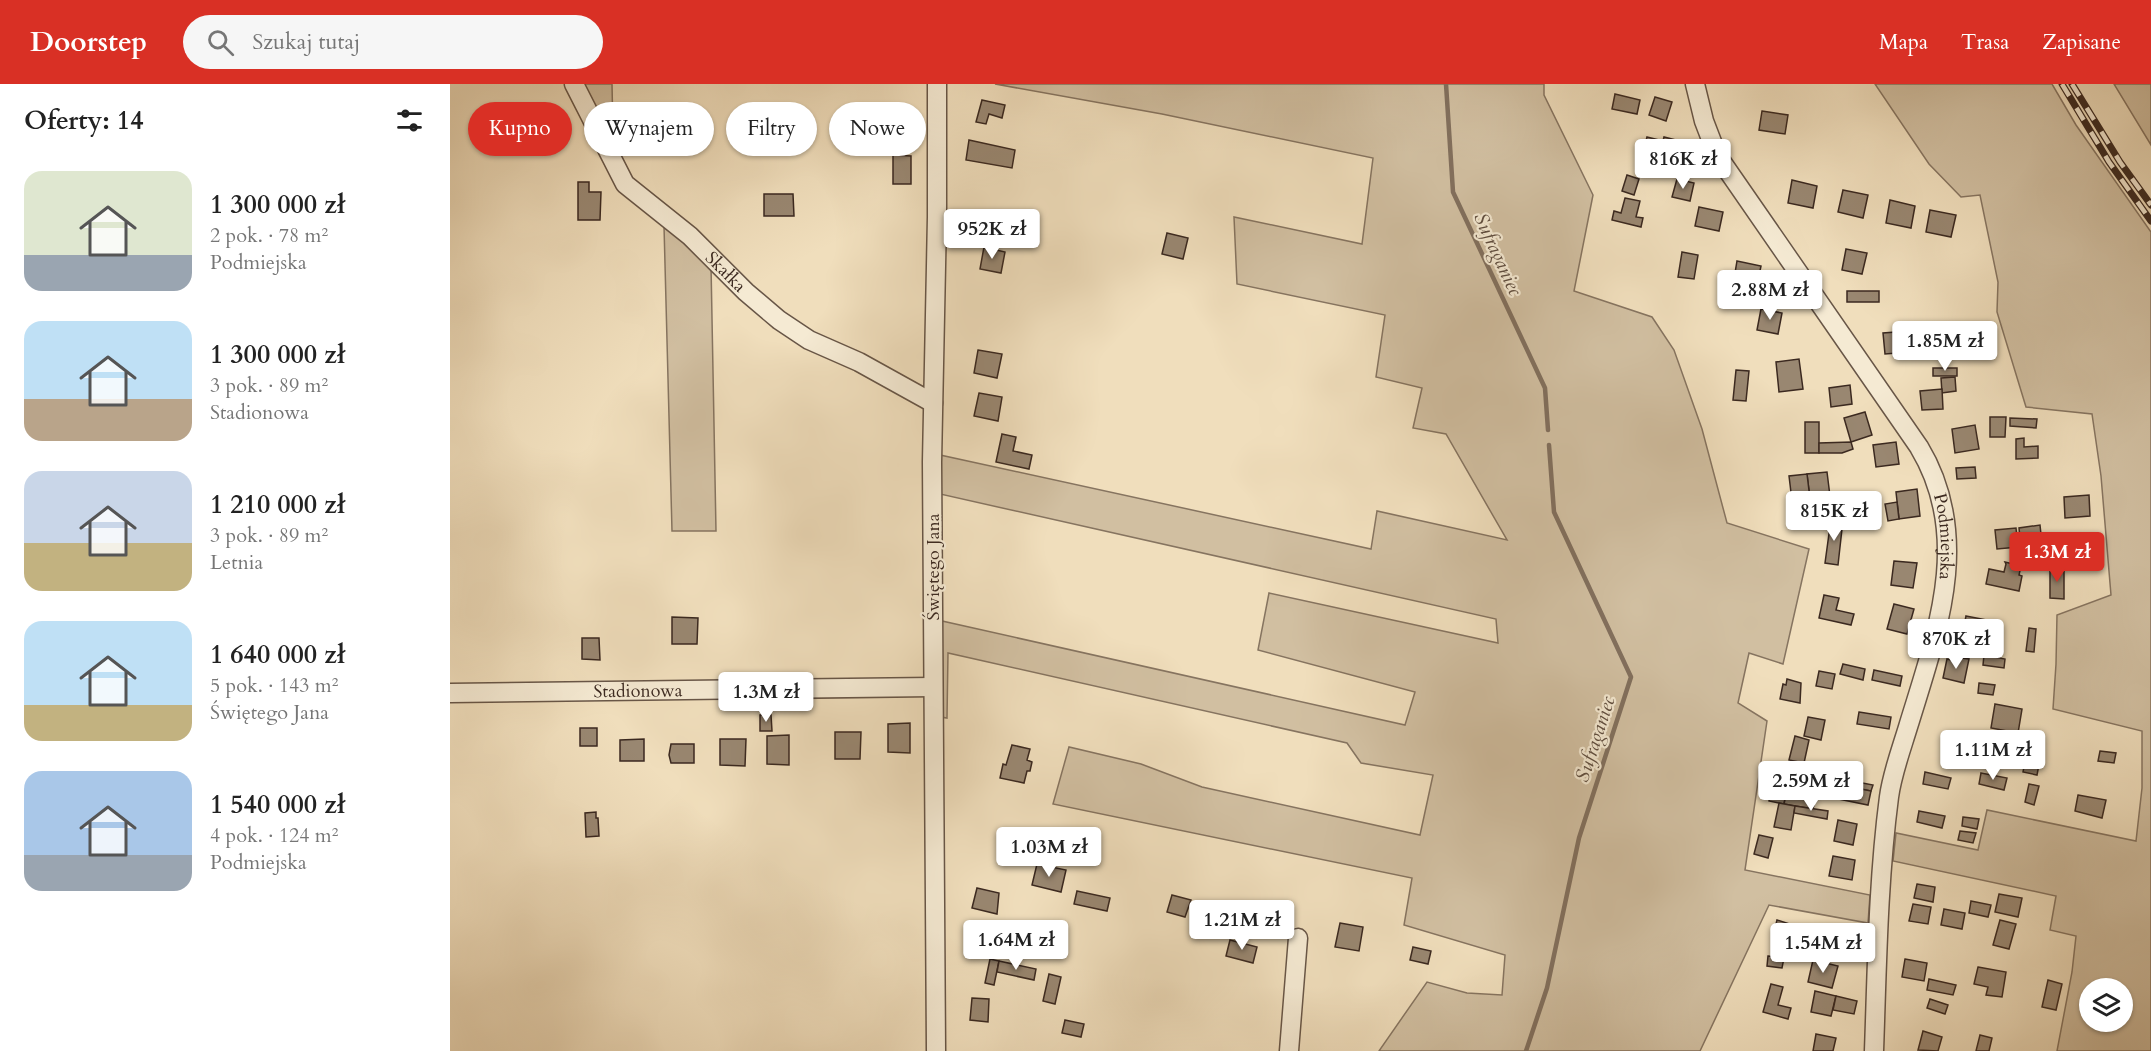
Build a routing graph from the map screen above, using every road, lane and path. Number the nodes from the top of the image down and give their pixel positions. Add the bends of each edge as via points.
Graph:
1 (574, 84) edge
2 (936, 84) edge
3 (1695, 84) edge
4 (933, 403) junction
5 (933, 687) junction
6 (450, 693) edge
7 (1298, 938) dead end
8 (936, 1051) edge
9 (1289, 1051) edge
10 (1874, 1051) edge

1 - 4 street, Skałka via 625,184 690,236 746,292 809,340 859,362
2 - 4 street, Świętego Jana
3 - 10 street, Podmiejska via 1717,155 1920,447 1942,500 1948,534 1941,615 1889,795
4 - 5 street, Świętego Jana
5 - 6 street, Stadionowa
5 - 8 street, Świętego Jana
7 - 9 street

